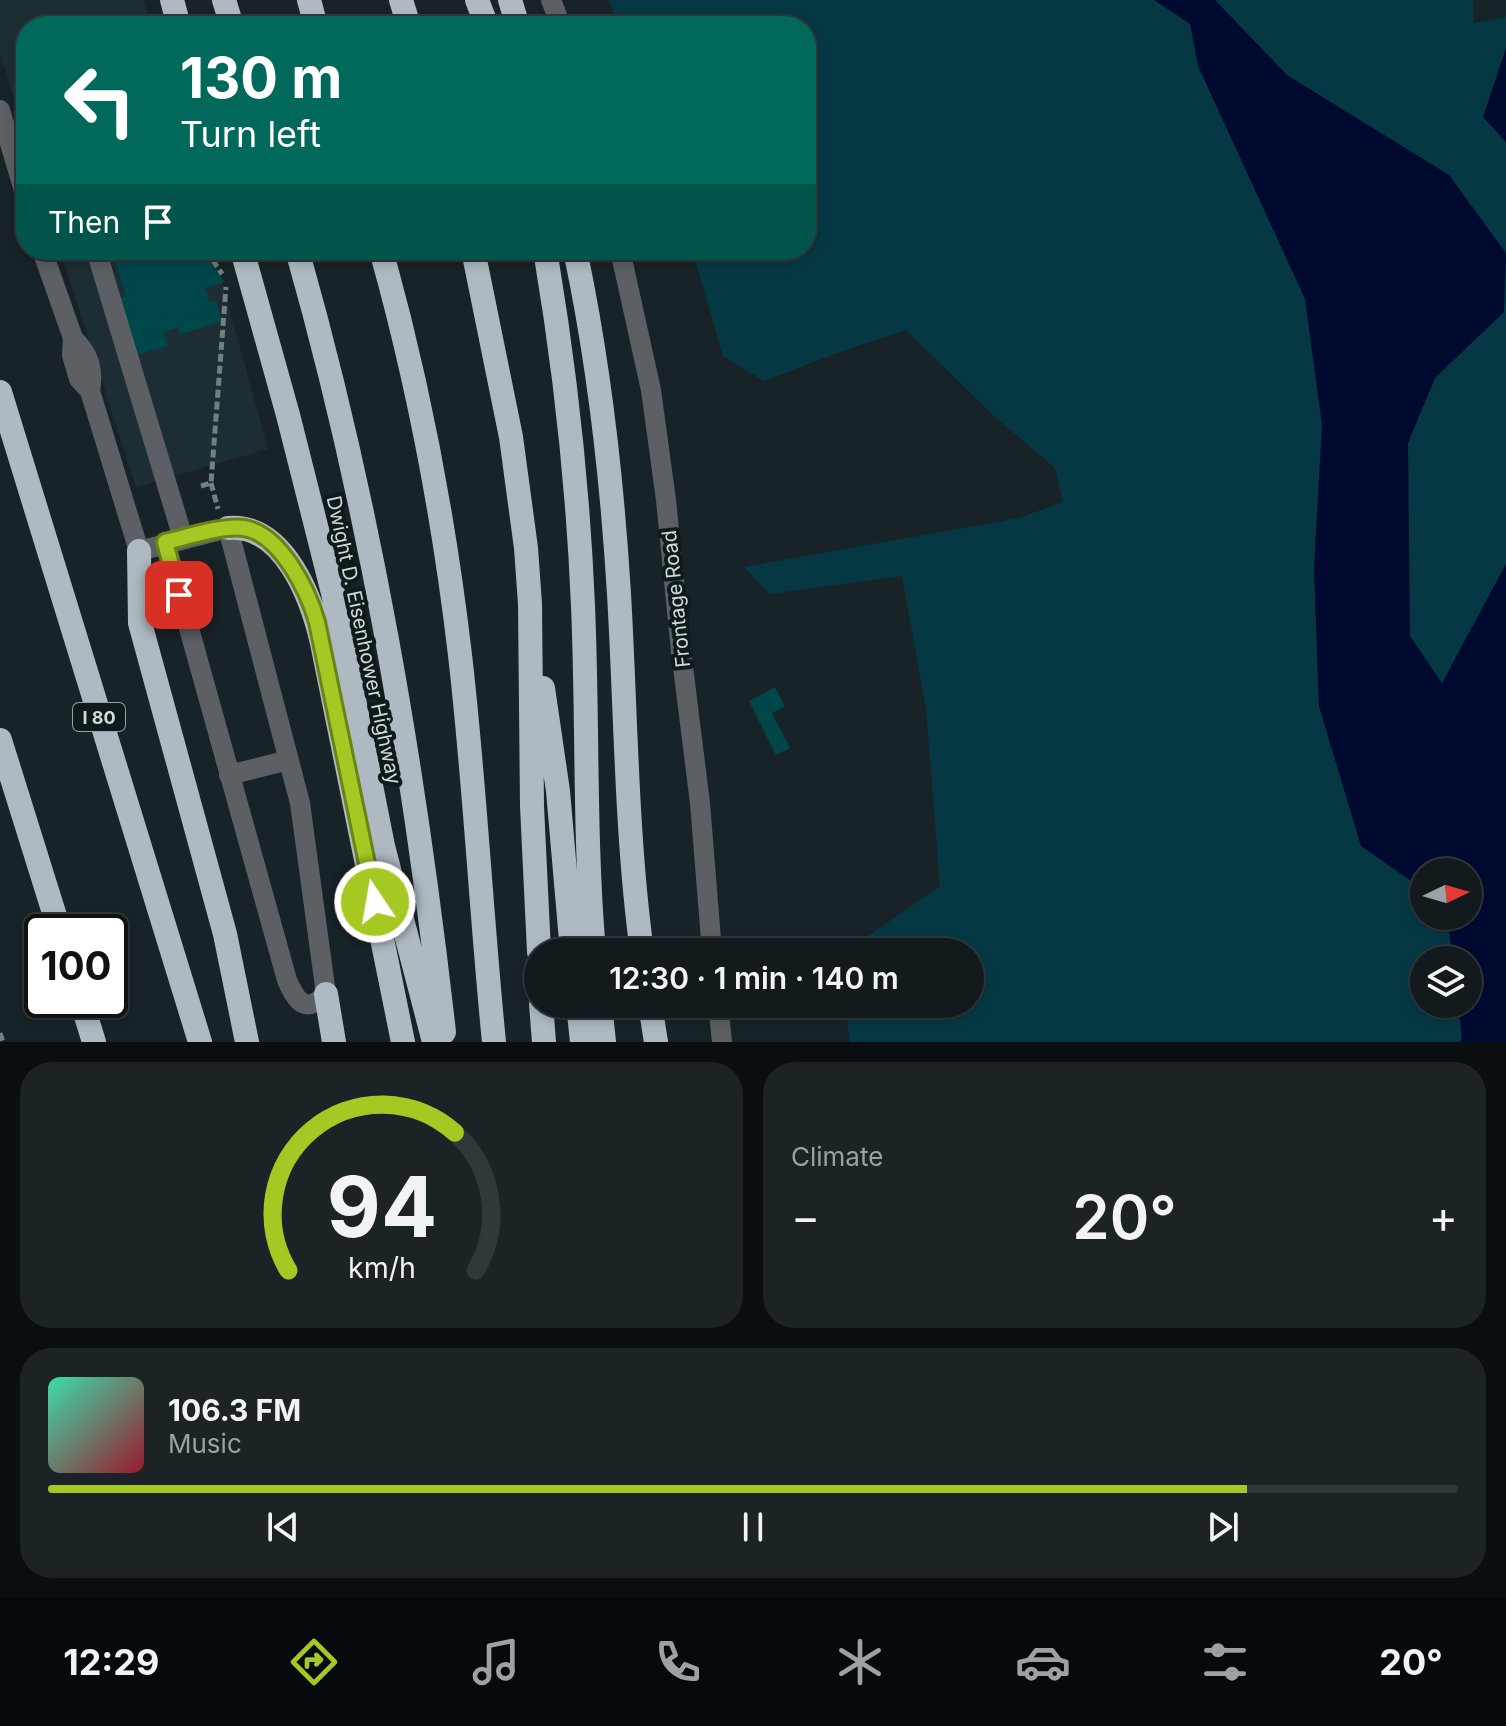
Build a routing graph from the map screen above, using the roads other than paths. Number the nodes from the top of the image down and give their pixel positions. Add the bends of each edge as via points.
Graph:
1 (0, 110) edge
2 (16, 164) edge
3 (46, 260) edge
4 (99, 260) dead end
5 (245, 260) edge
6 (300, 260) edge
7 (383, 260) edge
8 (475, 260) edge
9 (546, 260) edge
10 (577, 260) edge
11 (622, 260) edge
12 (0, 392) edge
13 (228, 528) junction
14 (174, 540) junction
15 (139, 551) junction
16 (530, 604) junction
17 (0, 740) edge
18 (289, 760) junction
19 (229, 775) junction
20 (371, 788) junction
21 (54, 914) edge
22 (538, 938) edge
23 (571, 938) edge
24 (593, 938) edge
25 (641, 938) edge
26 (711, 938) edge
27 (326, 994) junction
28 (87, 1018) edge
29 (542, 1018) edge
30 (579, 1018) edge
31 (601, 1018) edge
32 (652, 1018) edge
33 (719, 1018) edge
34 (94, 1042) edge
35 (200, 1042) edge
36 (247, 1042) edge
37 (334, 1042) edge
38 (403, 1042) edge
39 (434, 1042) edge
40 (445, 1042) edge
41 (494, 1042) edge
42 (544, 1042) edge
43 (582, 1042) edge
44 (604, 1042) edge
45 (656, 1042) edge
46 (722, 1042) edge

1 - 2 lane
3 - 15 lane via 73,338 79,379 90,391
4 - 14 lane
5 - 20 highway, Dwight D. Eisenhower Highway via 333,593
6 - 40 highway, Dwight D. Eisenhower Highway via 336,391 388,636 422,849
7 - 41 highway via 425,432 450,584
8 - 16 highway via 511,437
9 - 24 highway via 571,424 580,537
10 - 25 highway via 612,497
11 - 26 lane, Frontage Road via 651,390 666,500
12 - 35 highway, I 80
13 - 14 lane
13 - 18 lane
13 - 38 highway via 250,529 269,542 295,571 312,605
14 - 15 lane
14 - 19 lane
15 - 36 highway via 140,623 225,934
16 - 22 highway
16 - 23 highway via 558,791
17 - 21 highway
18 - 19 lane
18 - 27 lane via 309,859
19 - 27 lane via 295,999 313,1004
20 - 38 highway
20 - 39 highway, Dwight D. Eisenhower Highway
27 - 37 highway
28 - 34 highway
29 - 42 highway
30 - 43 highway
31 - 44 highway
32 - 45 highway
33 - 46 lane

